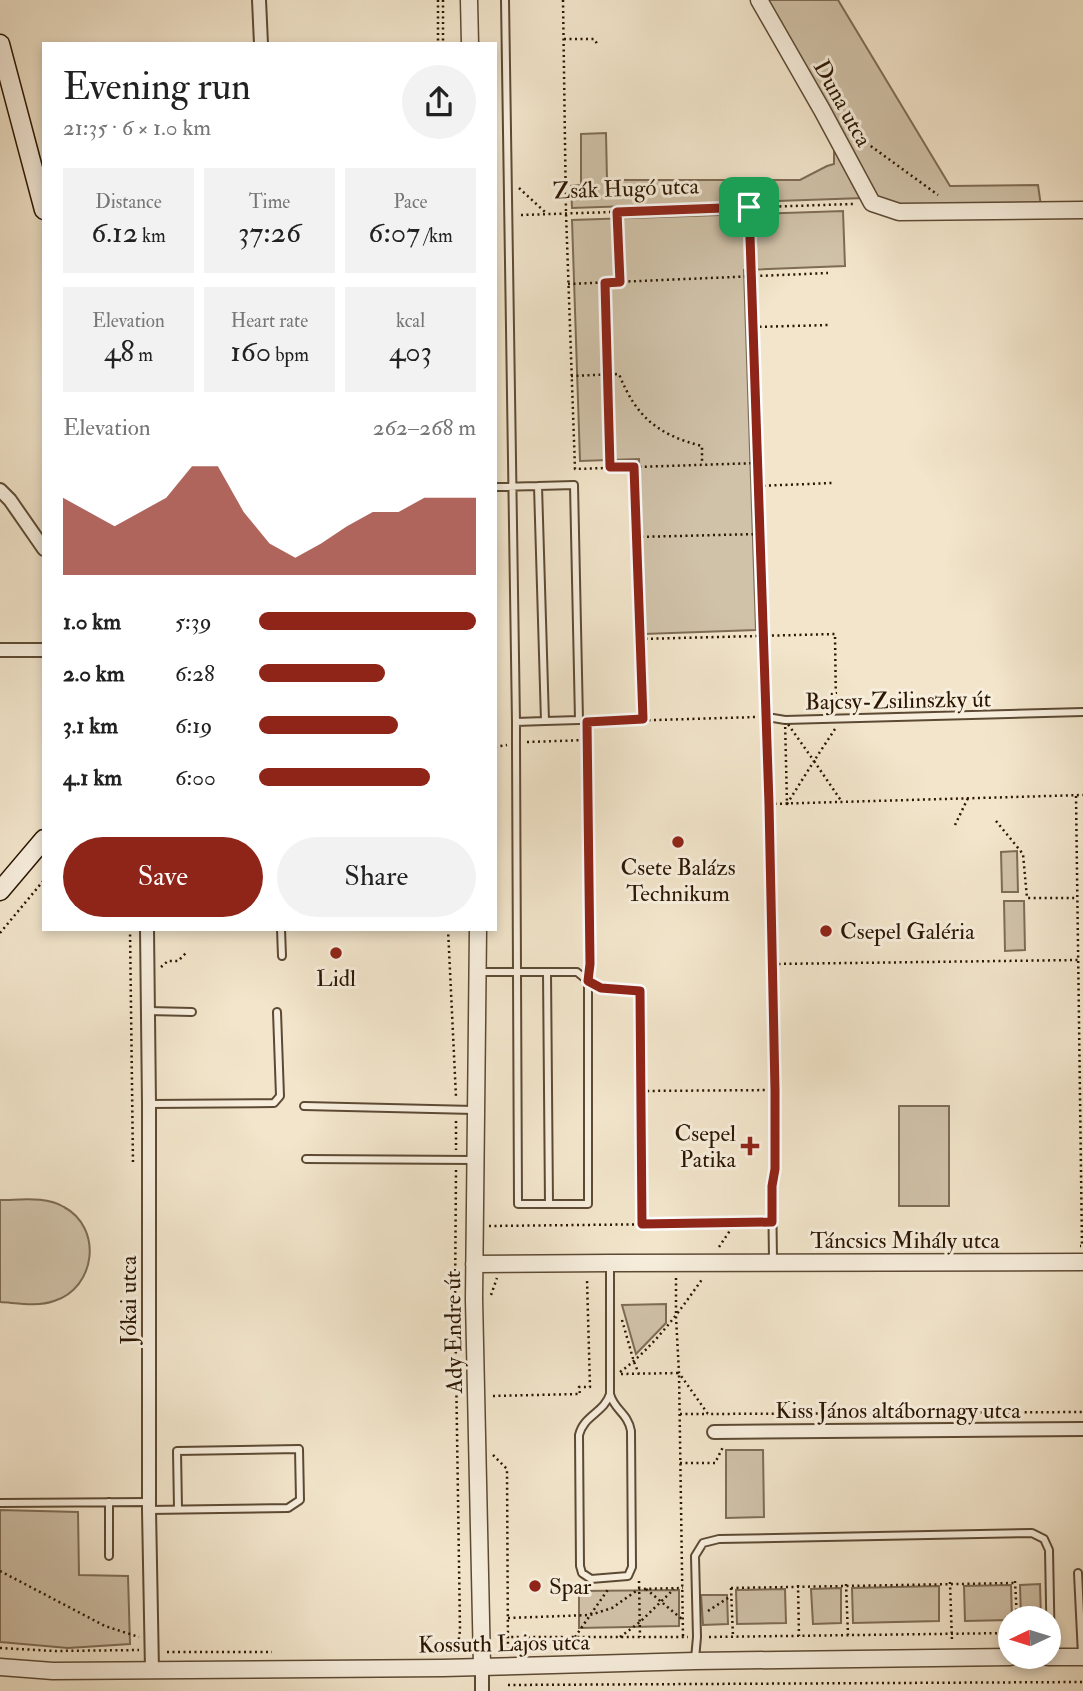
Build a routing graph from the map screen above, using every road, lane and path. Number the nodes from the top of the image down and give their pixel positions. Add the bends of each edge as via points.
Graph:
1 (259, 0) edge
2 (438, 0) edge
3 (443, 0) edge
4 (470, 0) edge
5 (505, 0) edge
6 (563, 0) edge
7 (759, 0) edge
8 (564, 39) junction
9 (261, 42) edge
10 (440, 42) edge
11 (440, 42) edge
12 (470, 42) edge
13 (0, 44) edge
14 (598, 45) dead end
15 (854, 134) dead end
16 (506, 176) junction
17 (42, 202) edge
18 (872, 204) junction
19 (749, 207) junction
20 (1083, 210) edge
21 (960, 211) junction
22 (617, 212) junction
23 (566, 213) junction
24 (546, 214) junction
25 (507, 215) junction
26 (828, 273) dead end
27 (752, 276) junction
28 (620, 282) junction
29 (605, 283) junction
30 (568, 284) junction
31 (829, 325) dead end
32 (754, 327) junction
33 (608, 375) junction
34 (571, 376) junction
35 (758, 463) junction
36 (702, 464) junction
37 (610, 467) junction
38 (634, 467) junction
39 (832, 483) dead end
40 (497, 486) edge
41 (511, 486) junction
42 (538, 486) junction
43 (758, 486) junction
44 (0, 491) edge
45 (760, 534) junction
46 (636, 537) junction
47 (42, 546) edge
48 (764, 636) junction
49 (640, 639) junction
50 (0, 650) edge
51 (42, 650) edge
52 (765, 661) joint
53 (1083, 712) edge
54 (767, 717) junction
55 (643, 719) junction
56 (839, 719) junction
57 (785, 720) junction
58 (545, 721) junction
59 (516, 722) junction
60 (587, 740) junction
61 (516, 743) junction
62 (814, 761) junction
63 (1083, 795) edge
64 (1076, 796) junction
65 (968, 799) junction
66 (842, 802) junction
67 (769, 804) junction
68 (787, 804) junction
69 (996, 821) dead end
70 (955, 825) dead end
71 (42, 841) edge
72 (42, 882) edge
73 (0, 891) edge
74 (1077, 898) junction
75 (148, 931) edge
76 (281, 931) edge
77 (448, 931) edge
78 (478, 931) edge
79 (0, 933) edge
80 (187, 951) dead end
81 (282, 956) dead end
82 (1078, 960) junction
83 (773, 964) junction
84 (148, 970) junction
85 (478, 972) junction
86 (517, 972) junction
87 (547, 972) junction
88 (588, 981) junction
89 (148, 1011) junction
90 (192, 1012) dead end
91 (277, 1012) dead end
92 (775, 1090) junction
93 (641, 1091) junction
94 (149, 1104) junction
95 (304, 1106) dead end
96 (456, 1109) junction
97 (476, 1110) junction
98 (306, 1159) dead end
99 (456, 1160) junction
100 (476, 1160) junction
101 (775, 1169) joint
102 (549, 1204) junction
103 (772, 1222) junction
104 (642, 1224) junction
105 (489, 1226) dead end
106 (610, 1262) junction
107 (773, 1262) junction
108 (1078, 1262) edge
109 (474, 1264) junction
110 (676, 1278) dead end
111 (703, 1278) dead end
112 (587, 1279) dead end
113 (621, 1316) dead end
114 (676, 1317) junction
115 (634, 1362) junction
116 (679, 1373) junction
117 (639, 1374) junction
118 (611, 1394) junction
119 (490, 1396) dead end
120 (1083, 1412) edge
121 (708, 1414) junction
122 (680, 1415) junction
123 (1083, 1429) edge
124 (714, 1432) dead end
125 (724, 1446) dead end
126 (491, 1452) dead end
127 (680, 1464) junction
128 (109, 1502) junction
129 (0, 1503) edge
130 (149, 1506) junction
131 (178, 1509) junction
132 (109, 1556) dead end
133 (0, 1570) edge
134 (1079, 1573) dead end
135 (616, 1578) junction
136 (950, 1583) junction
137 (846, 1585) junction
138 (798, 1586) junction
139 (682, 1588) junction
140 (646, 1589) junction
141 (674, 1589) junction
142 (731, 1595) junction
143 (660, 1602) junction
144 (1016, 1606) edge
145 (1050, 1606) edge
146 (590, 1615) junction
147 (508, 1618) junction
148 (696, 1619) junction
149 (683, 1620) junction
150 (998, 1633) edge
151 (952, 1634) junction
152 (848, 1635) junction
153 (799, 1636) junction
154 (139, 1637) dead end
155 (575, 1637) junction
156 (620, 1637) junction
157 (683, 1637) junction
158 (697, 1637) junction
159 (733, 1637) junction
160 (0, 1648) edge
161 (102, 1651) dead end
162 (457, 1651) dead end
163 (998, 1657) edge
164 (1061, 1657) edge
165 (1082, 1657) edge
166 (695, 1661) junction
167 (482, 1666) junction
168 (0, 1667) edge
169 (152, 1670) junction
170 (1083, 1682) edge
171 (679, 1684) junction
172 (701, 1684) junction
173 (508, 1685) dead end
174 (543, 1685) junction
175 (482, 1691) edge
176 (543, 1691) edge
177 (680, 1691) edge
178 (701, 1691) edge

1 - 9 street
2 - 10 path
3 - 11 path
4 - 12 street
5 - 16 lane
6 - 8 path
7 - 18 street, Duna utca
8 - 14 path via 594,39
8 - 23 path
13 - 17 main road
15 - 21 path
16 - 24 path
16 - 25 lane
18 - 19 path, Zsák Hugó utca
18 - 21 street via 899,212
19 - 22 path, Zsák Hugó utca
19 - 27 path
20 - 21 street
22 - 23 path, Zsák Hugó utca
22 - 28 path
23 - 24 path, Zsák Hugó utca
23 - 30 path
24 - 25 path, Zsák Hugó utca
25 - 41 lane
26 - 27 path
27 - 28 path
27 - 32 path
28 - 29 path
29 - 30 path
29 - 33 path
30 - 34 path
31 - 32 path
32 - 35 path
33 - 34 path
33 - 36 path via 619,374 640,412 665,434 702,446
33 - 37 path
34 - 37 path via 575,469
35 - 36 path
35 - 43 path
36 - 38 path
37 - 38 path
38 - 46 path
39 - 43 path
40 - 41 lane
41 - 42 lane
41 - 59 lane
42 - 58 lane
42 - 58 lane via 574,485 579,720
43 - 45 path
44 - 47 street
45 - 46 path
45 - 48 path
46 - 49 path
48 - 49 path
48 - 52 path
48 - 56 path via 835,634
49 - 55 path
50 - 51 street
52 - 54 lane
53 - 56 lane, Bajcsy-Zsilinszky út
54 - 55 path
54 - 57 lane, Bajcsy-Zsilinszky út
54 - 67 path
55 - 60 path via 587,722
56 - 57 lane, Bajcsy-Zsilinszky út
56 - 62 path
57 - 62 path
57 - 68 path
58 - 59 lane
59 - 61 lane
60 - 61 path
60 - 88 path
61 - 86 lane
62 - 66 path
62 - 68 path
63 - 64 path
64 - 65 path
64 - 74 path
65 - 66 path
65 - 70 path
66 - 68 path
67 - 68 path
67 - 83 path
69 - 74 path via 1023,854 1027,898
71 - 73 main road
72 - 79 path
74 - 82 path
75 - 84 street, Jókai utca
76 - 81 lane
77 - 96 path
78 - 85 street, Ady Endre út
80 - 84 path via 178,961
82 - 83 path
82 - 108 path via 1082,1246 1073,1246
83 - 92 path
84 - 89 street, Jókai utca
85 - 86 lane
85 - 97 street, Ady Endre út
86 - 87 lane
86 - 102 lane via 518,1204
87 - 88 lane via 576,972
87 - 102 lane
88 - 93 path via 601,988 640,991
88 - 102 lane via 588,1204
89 - 90 lane
89 - 94 street, Jókai utca
91 - 94 lane via 280,1096 274,1103
92 - 93 path
92 - 101 path
93 - 104 path
94 - 130 street, Jókai utca
95 - 96 lane
96 - 97 lane
96 - 99 path
97 - 100 street, Ady Endre út
98 - 99 lane
99 - 100 lane
99 - 162 path
100 - 109 street, Ady Endre út
101 - 103 lane
103 - 104 path
103 - 107 lane
104 - 105 path
106 - 107 street, Táncsics Mihály utca
106 - 109 street, Táncsics Mihály utca
106 - 118 lane
107 - 108 street, Táncsics Mihály utca
109 - 167 street, Ady Endre út
110 - 114 path
111 - 114 path
112 - 119 path via 590,1387 579,1387 580,1394
113 - 115 path
114 - 115 path
114 - 116 path
115 - 117 path
115 - 117 path via 617,1374
116 - 117 path
116 - 121 path
116 - 122 path
118 - 135 lane via 631,1431 632,1567 628,1576
118 - 135 lane via 605,1406 585,1421 579,1435 580,1566 591,1579
120 - 121 path
121 - 122 path
122 - 127 path
123 - 124 street, Kiss János altábornagy utca
125 - 127 path via 715,1462
126 - 147 path via 507,1469
127 - 139 path
128 - 129 lane
128 - 130 lane
128 - 132 lane
130 - 131 lane
130 - 169 street, Jókai utca
131 - 131 lane via 288,1508 300,1500 299,1449 177,1451
133 - 154 path via 105,1626
134 - 165 lane
135 - 146 path
136 - 137 path
136 - 144 path via 1015,1582
136 - 151 path
137 - 138 path
137 - 152 path
138 - 142 path via 731,1587
138 - 153 path
139 - 141 path
139 - 149 path
140 - 141 path
140 - 143 path
140 - 146 path
141 - 143 path
142 - 148 path
142 - 159 path
143 - 149 path
143 - 156 path
145 - 148 lane via 1049,1550 1044,1539 1032,1533 719,1539 702,1543 695,1556
146 - 147 path
146 - 155 path
147 - 155 path via 507,1637
148 - 158 lane
149 - 157 path
150 - 151 path
151 - 152 path
152 - 153 path
153 - 159 path
155 - 156 path
156 - 157 path
157 - 158 path
158 - 159 path
158 - 166 lane
160 - 161 path
163 - 166 street, Kossuth Lajos utca
164 - 165 street
166 - 167 street, Kossuth Lajos utca
167 - 169 street, Kossuth Lajos utca
167 - 175 street, Ady Endre út
168 - 169 street, Kossuth Lajos utca
170 - 172 path
171 - 172 path
171 - 174 path
171 - 177 path
172 - 178 path
173 - 174 path
174 - 176 path

